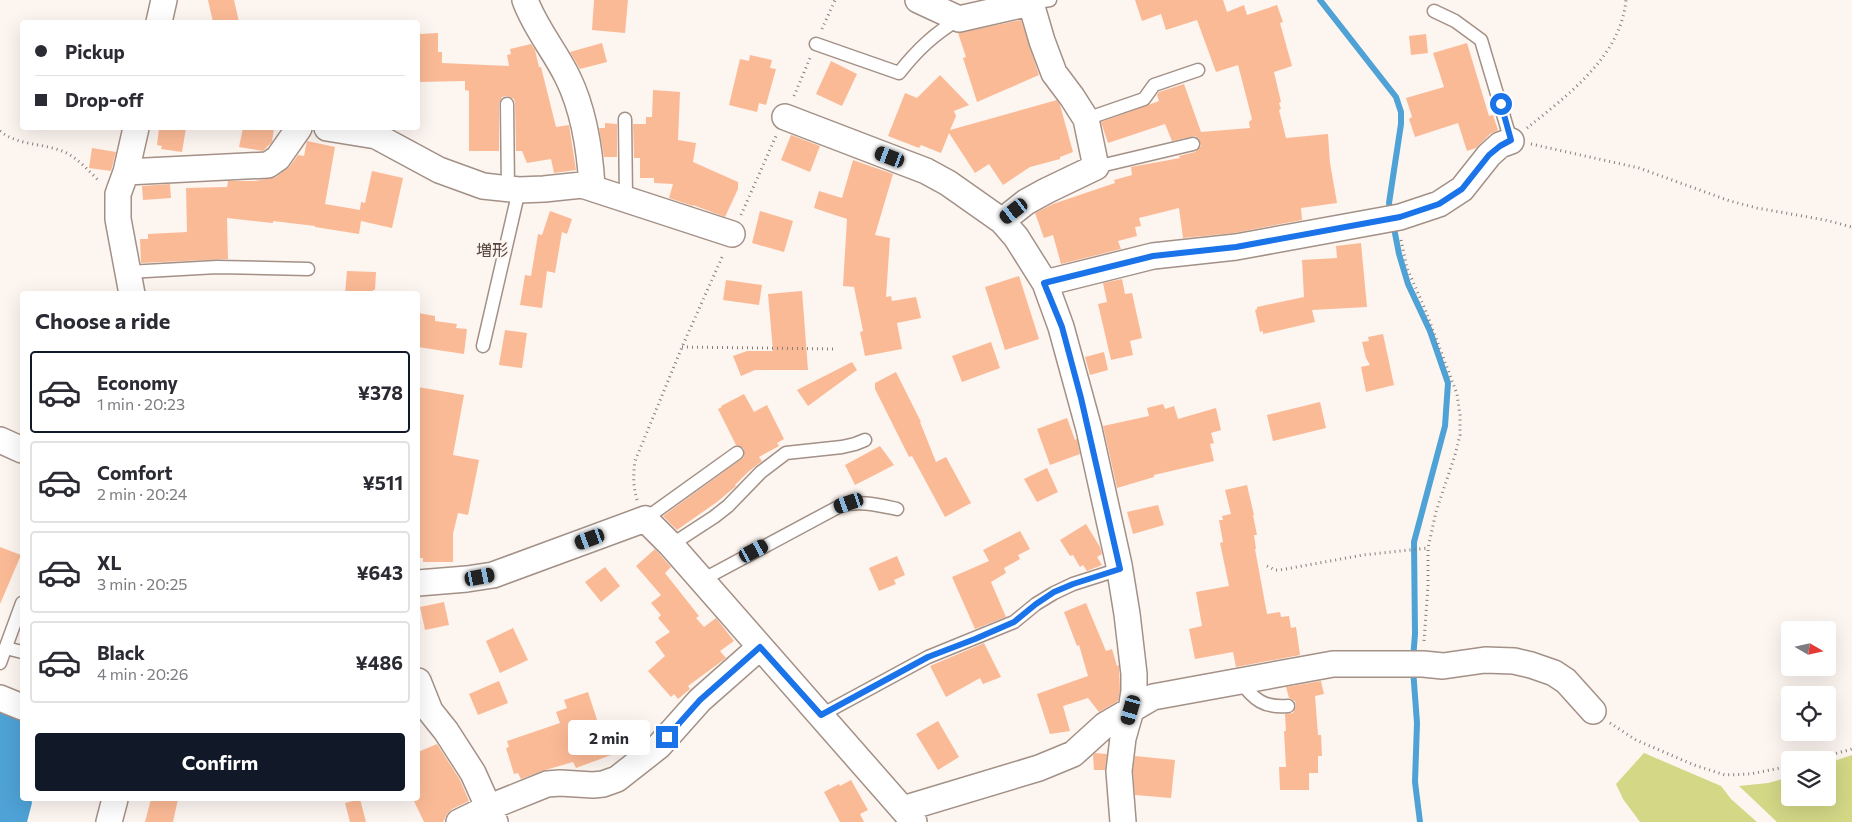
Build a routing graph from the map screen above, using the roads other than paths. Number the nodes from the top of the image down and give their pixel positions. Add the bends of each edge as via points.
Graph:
1 (164, 0) edge
2 (525, 0) edge
3 (918, 0) edge
4 (1037, 1) edge
5 (1434, 11) dead end
6 (959, 19) junction
7 (159, 20) edge
8 (816, 44) road end
9 (1198, 70) dead end
10 (507, 104) dead end
11 (785, 117) road end
12 (625, 118) dead end
13 (1086, 119) junction
14 (135, 130) edge
15 (298, 130) edge
16 (339, 130) edge
17 (1511, 140) joint
18 (1193, 144) dead end
19 (1096, 167) junction
20 (122, 183) junction
21 (592, 187) junction
22 (514, 189) junction
23 (626, 199) junction
24 (1002, 221) junction
25 (732, 234) road end
26 (308, 269) dead end
27 (130, 283) edge
28 (1044, 283) junction
29 (483, 346) dead end
30 (0, 440) edge
31 (865, 440) dead end
32 (20, 449) edge
33 (737, 453) dead end
34 (898, 509) dead end
35 (645, 519) junction
36 (671, 545) junction
37 (1120, 569) junction
38 (702, 580) junction
39 (420, 583) edge
40 (20, 609) edge
41 (760, 647) junction
42 (6, 648) junction
43 (20, 652) edge
44 (0, 663) edge
45 (1240, 681) junction
46 (420, 686) edge
47 (0, 698) edge
48 (20, 706) edge
49 (1288, 706) dead end
50 (1131, 710) junction
51 (1593, 712) road end
52 (821, 715) junction
53 (115, 801) edge
54 (492, 815) edge
55 (908, 816) edge
56 (109, 822) edge
57 (459, 822) edge
58 (1123, 822) edge

1 - 7 street
2 - 21 street via 568,77 590,155
3 - 6 street
4 - 6 street
4 - 13 street via 1042,41 1054,72
5 - 17 lane via 1455,21 1481,40
6 - 8 lane via 937,32 899,73
9 - 13 lane via 1154,85 1144,99
10 - 22 lane
11 - 24 street via 926,171
12 - 23 lane
13 - 19 street
14 - 20 street
15 - 20 street via 278,158 268,165
16 - 22 street via 376,136 464,180 483,186
17 - 28 street via 1489,155 1462,189 1439,204 1394,219 1236,247 1153,256
18 - 19 lane
19 - 24 street via 1026,202
20 - 27 street via 118,219
21 - 22 street
21 - 23 street
22 - 29 lane
23 - 25 street
24 - 28 street
26 - 27 lane via 217,267
28 - 37 street via 1062,327
30 - 32 street
31 - 36 lane via 842,447 786,453 761,472 728,506
33 - 35 lane
34 - 38 lane via 865,503 840,506
35 - 36 street
35 - 39 street via 493,575
36 - 38 street
37 - 50 street via 1134,674
37 - 52 lane via 1054,592 1014,622 928,657
38 - 41 street
40 - 42 lane
41 - 52 street
41 - 54 street via 700,700 658,746 617,779 581,786 547,784
42 - 43 lane
42 - 44 lane
45 - 49 lane via 1261,703 1274,707
45 - 50 street via 1152,697
45 - 51 street via 1333,664 1443,666 1500,660 1545,669 1566,681
46 - 54 street via 430,711 473,773
47 - 48 street
50 - 55 street via 1105,725 1073,754
50 - 58 street via 1119,771
52 - 55 street
53 - 56 street
54 - 57 street

